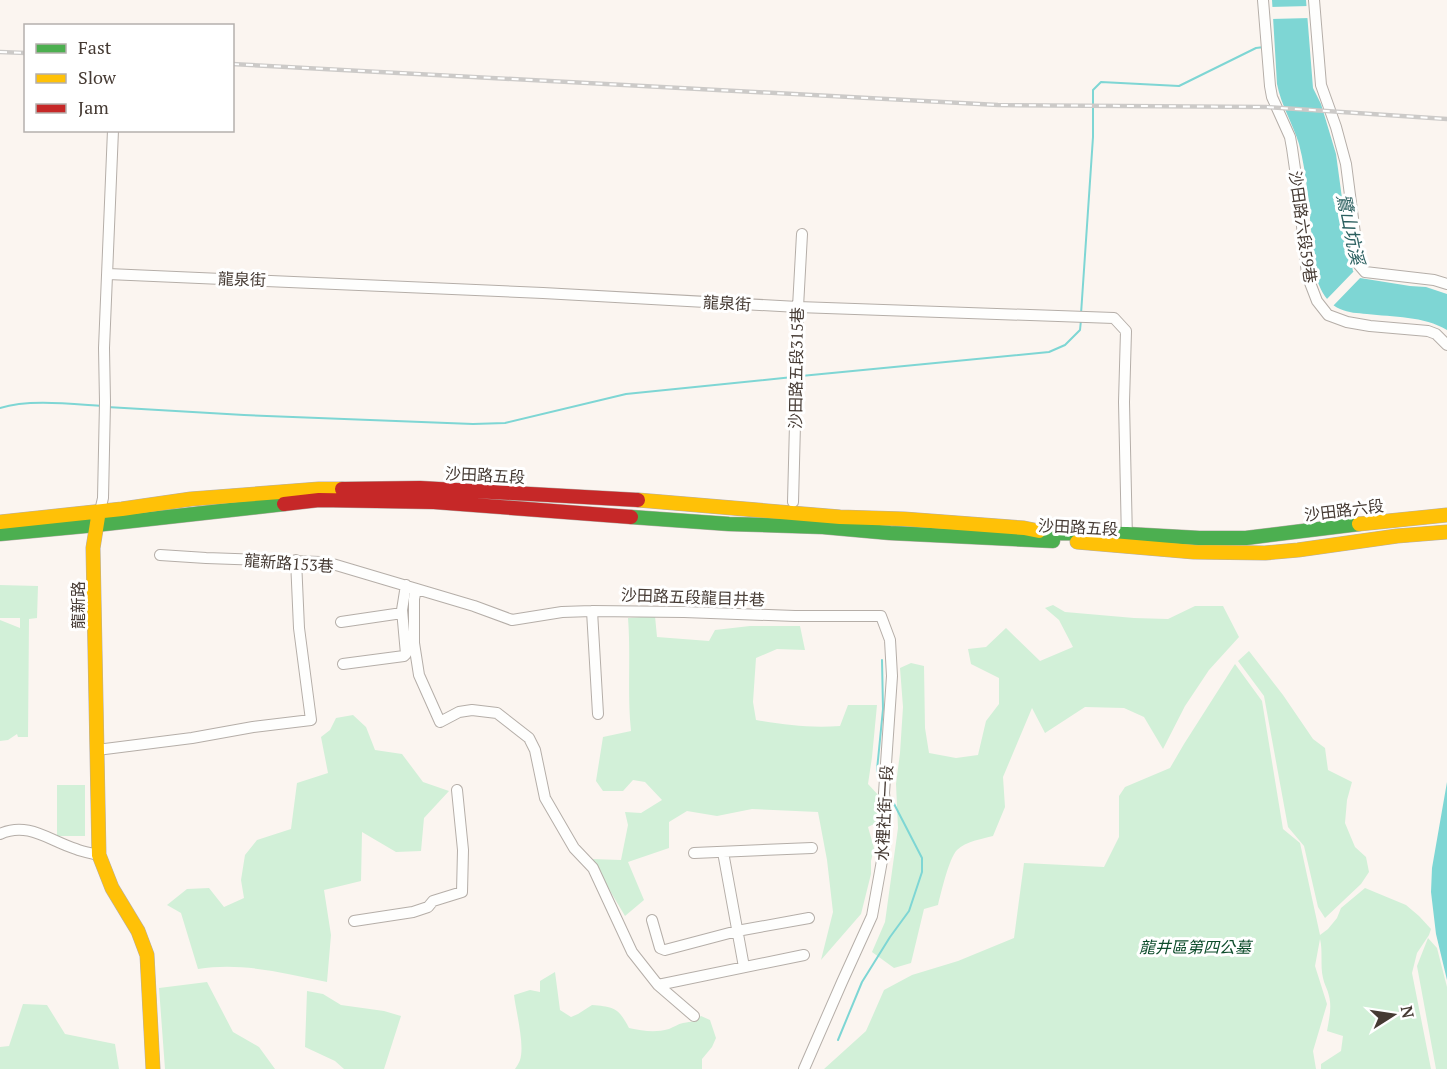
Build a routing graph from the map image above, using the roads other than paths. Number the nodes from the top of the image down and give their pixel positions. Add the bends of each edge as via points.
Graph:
1 (1263, 0) edge
2 (1314, 0) edge
3 (113, 132) edge
4 (802, 234) dead end
5 (108, 274) junction
6 (1447, 284) edge
7 (798, 307) junction
8 (1447, 345) edge
9 (545, 494) junction
10 (325, 495) junction
11 (791, 509) junction
12 (100, 511) junction
13 (543, 511) junction
14 (1447, 515) edge
15 (0, 522) edge
16 (737, 524) junction
17 (970, 524) junction
18 (96, 525) junction
19 (819, 527) junction
20 (1447, 532) edge
21 (1049, 533) junction
22 (0, 534) edge
23 (907, 534) junction
24 (1246, 538) joint
25 (1127, 540) junction
26 (990, 543) junction
27 (1248, 554) joint
28 (160, 555) dead end
29 (296, 560) junction
30 (411, 587) junction
31 (592, 611) junction
32 (402, 613) junction
33 (881, 616) joint
34 (505, 618) joint
35 (341, 622) dead end
36 (343, 664) dead end
37 (598, 714) dead end
38 (97, 750) junction
39 (457, 790) dead end
40 (0, 834) edge
41 (812, 848) dead end
42 (723, 852) junction
43 (694, 853) dead end
44 (99, 855) junction
45 (809, 918) dead end
46 (652, 920) dead end
47 (354, 921) dead end
48 (737, 931) junction
49 (804, 955) dead end
50 (744, 968) junction
51 (658, 985) junction
52 (694, 1016) dead end
53 (153, 1069) edge
54 (804, 1069) edge

1 - 8 street, 沙田路六段59巷 via 1270,86 1293,148 1307,275 1317,301 1328,315 1345,321 1428,331
2 - 6 street via 1321,85 1346,164 1359,265 1365,272
3 - 5 street, 龍新路
4 - 7 street, 沙田路五段315巷
5 - 7 street, 龍泉街
5 - 12 street, 龍新路
7 - 11 street, 沙田路五段315巷
7 - 25 street, 龍泉街 via 1114,318 1126,332
9 - 10 street, 沙田路五段 via 420,488
9 - 11 street, 沙田路五段 via 739,509
9 - 13 street
10 - 12 street, 沙田路五段 via 191,500
10 - 13 street, 沙田路五段
10 - 18 street, 沙田路五段
11 - 16 street via 791,521
11 - 17 street, 沙田路五段
12 - 15 street, 沙田路五段
12 - 18 street, 龍新路
13 - 16 street, 沙田路五段
14 - 24 street, 沙田路六段
16 - 19 street, 沙田路五段
16 - 19 street via 724,535 738,530 786,532
17 - 21 street, 沙田路五段
17 - 23 street, 沙田路五段 via 967,533
18 - 22 street, 沙田路五段
18 - 38 street, 龍新路 via 93,548
19 - 23 street, 沙田路五段
20 - 27 street, 沙田路六段
21 - 25 street, 沙田路五段
21 - 26 street via 998,533
23 - 26 street, 沙田路五段
24 - 25 street, 沙田路五段
25 - 26 street, 沙田路五段
25 - 27 street, 沙田路五段 via 1179,551
28 - 29 street, 龍新路153巷
29 - 30 street, 龍新路153巷 via 336,565
29 - 38 street via 299,628 311,720
30 - 32 street via 403,599
30 - 34 street, 龍新路153巷
30 - 51 street via 419,675 440,722 459,712 497,713 529,738 545,798 574,848 593,868 632,952
31 - 33 street, 沙田路五段龍目井巷
31 - 34 street, 沙田路五段龍目井巷
31 - 37 street
32 - 35 street
32 - 36 street via 404,656
33 - 54 street, 水裡社街一段 via 890,640 892,676 883,855 872,916
38 - 44 street, 龍新路
39 - 47 street via 463,850 462,892 413,912
40 - 44 street via 25,828 76,850
41 - 42 street
42 - 43 street
42 - 48 street
44 - 53 street, 龍新路 via 147,955
45 - 48 street
46 - 48 street via 660,948 665,950
48 - 50 street
49 - 50 street
50 - 51 street
51 - 52 street

